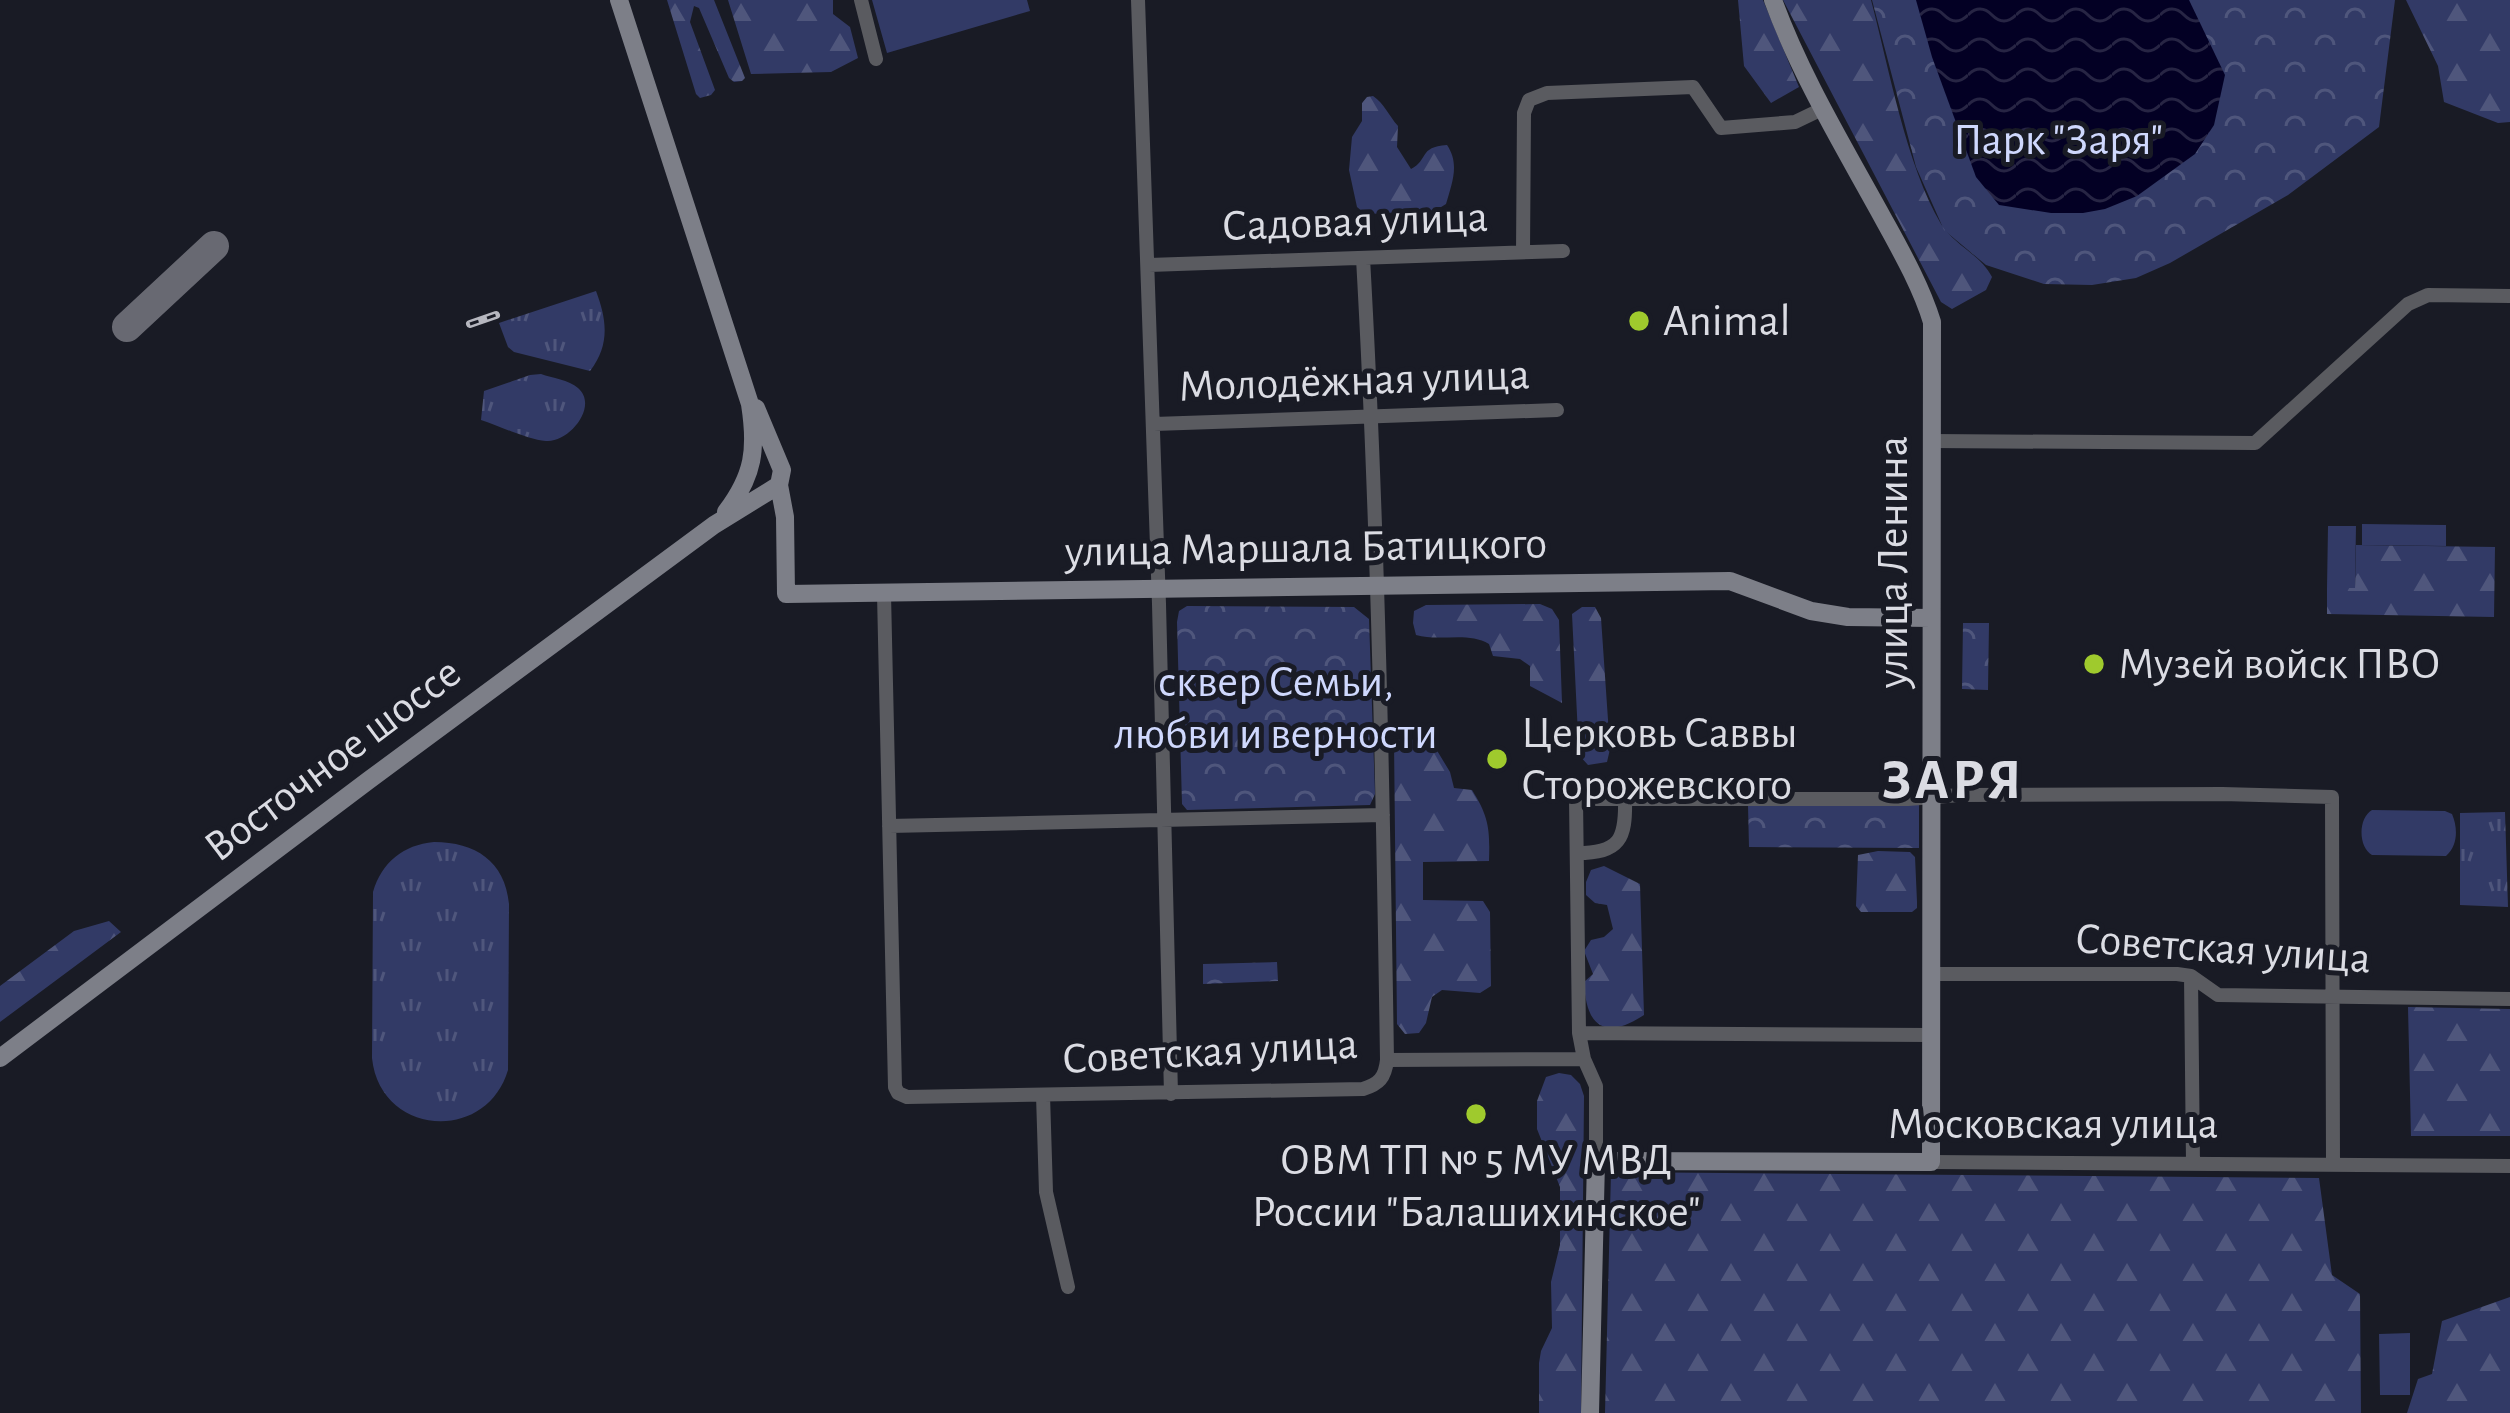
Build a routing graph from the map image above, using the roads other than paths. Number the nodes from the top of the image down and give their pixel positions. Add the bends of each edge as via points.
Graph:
1 (619, 0) edge
2 (861, 0) edge
3 (1138, 0) edge
4 (1773, 0) edge
5 (876, 59) dead end
6 (1822, 109) junction
7 (1563, 251) dead end
8 (1523, 252) junction
9 (1364, 258) junction
10 (1149, 265) junction
11 (2510, 296) edge
12 (742, 374) junction
13 (1557, 410) dead end
14 (1372, 416) junction
15 (1154, 424) junction
16 (1932, 441) junction
17 (751, 467) junction
18 (778, 481) junction
19 (714, 524) junction
20 (1377, 586) junction
21 (1159, 589) junction
22 (884, 594) junction
23 (1931, 618) junction
24 (1931, 797) junction
25 (1625, 799) junction
26 (1383, 815) junction
27 (1165, 820) junction
28 (889, 826) junction
29 (1577, 854) junction
30 (1931, 974) junction
31 (2192, 976) junction
32 (2332, 996) junction
33 (2510, 999) edge
34 (1579, 1033) junction
35 (1931, 1035) junction
36 (0, 1058) edge
37 (1584, 1059) junction
38 (1388, 1060) junction
39 (1171, 1094) junction
40 (1043, 1095) junction
41 (1596, 1161) junction
42 (1930, 1162) junction
43 (2193, 1164) junction
44 (2333, 1165) junction
45 (2510, 1166) edge
46 (1068, 1287) dead end
47 (1590, 1413) edge

1 - 12 street
2 - 5 street
3 - 10 street
4 - 6 street, улица Ленина
6 - 8 street via 1795,122 1721,128 1693,87 1529,100
6 - 16 street, улица Ленина via 1927,304
7 - 8 street, Садовая улица
8 - 9 street, Садовая улица
9 - 10 street, Садовая улица
9 - 14 street
10 - 15 street
11 - 16 street via 2428,295 2408,304 2255,442
12 - 17 street via 754,434
12 - 18 street
13 - 14 street, Молодёжная улица
14 - 15 street, Молодёжная улица
14 - 20 street
15 - 21 street
16 - 23 street, улица Ленина
17 - 18 street via 774,459
17 - 19 street, Восточное шоссе
18 - 19 street, Восточное шоссе
18 - 22 street, улица Маршала Батицкого via 786,594
19 - 36 street, Восточное шоссе
20 - 21 street, улица Маршала Батицкого
20 - 23 street, улица Маршала Батицкого via 1730,581 1810,611
20 - 26 street
21 - 22 street, улица Маршала Батицкого
21 - 27 street
22 - 28 street
23 - 24 street, улица Ленина
24 - 25 street
24 - 30 street, улица Ленина
24 - 32 street via 2332,797
25 - 29 street via 1617,842
25 - 29 street via 1576,799
26 - 27 street
26 - 38 street
27 - 28 street
27 - 39 street
28 - 40 street, Советская улица via 898,1093
29 - 34 street
30 - 31 street, Советская улица
30 - 35 street, улица Ленина
31 - 32 street, Советская улица via 2218,995
31 - 43 street
32 - 33 street, Советская улица
32 - 44 street
34 - 35 street
34 - 37 street
35 - 42 street, улица Ленина
37 - 38 street, Советская улица
37 - 41 street via 1596,1086
38 - 39 street, Советская улица via 1378,1084 1363,1089
39 - 40 street, Советская улица
40 - 46 street via 1046,1192
41 - 42 street, Московская улица
41 - 47 street
42 - 43 street, Московская улица
43 - 44 street, Московская улица
44 - 45 street, Московская улица

